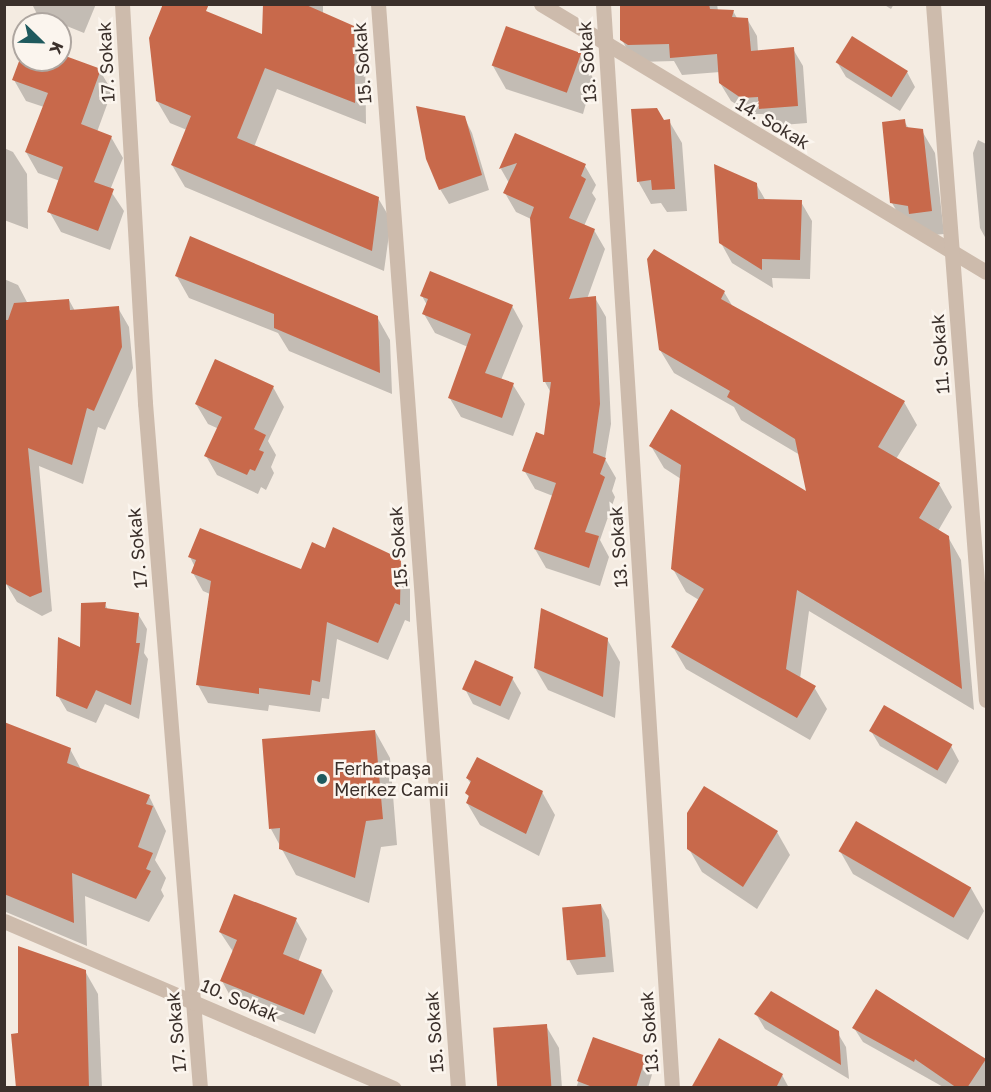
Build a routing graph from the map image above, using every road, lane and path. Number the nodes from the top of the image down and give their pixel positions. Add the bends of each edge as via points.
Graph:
1 (122, 4) edge
2 (378, 4) edge
3 (541, 4) edge
4 (603, 4) edge
5 (933, 4) edge
6 (606, 46) junction
7 (952, 252) junction
8 (987, 272) edge
9 (985, 665) edge
10 (987, 700) edge
11 (4, 921) edge
12 (193, 1002) junction
13 (200, 1088) edge
14 (394, 1088) edge
15 (458, 1088) edge
16 (672, 1088) edge

1 - 12 street, 17. Sokak via 145,403
2 - 15 street, 15. Sokak
3 - 6 street, 14. Sokak
4 - 6 street, 13. Sokak
5 - 7 street, 11. Sokak
6 - 7 street, 14. Sokak
6 - 16 street, 13. Sokak
7 - 8 street, 14. Sokak
7 - 9 street, 11. Sokak
9 - 10 street, 11. Sokak
11 - 12 street, 10. Sokak
12 - 13 street, 17. Sokak
12 - 14 street, 10. Sokak

